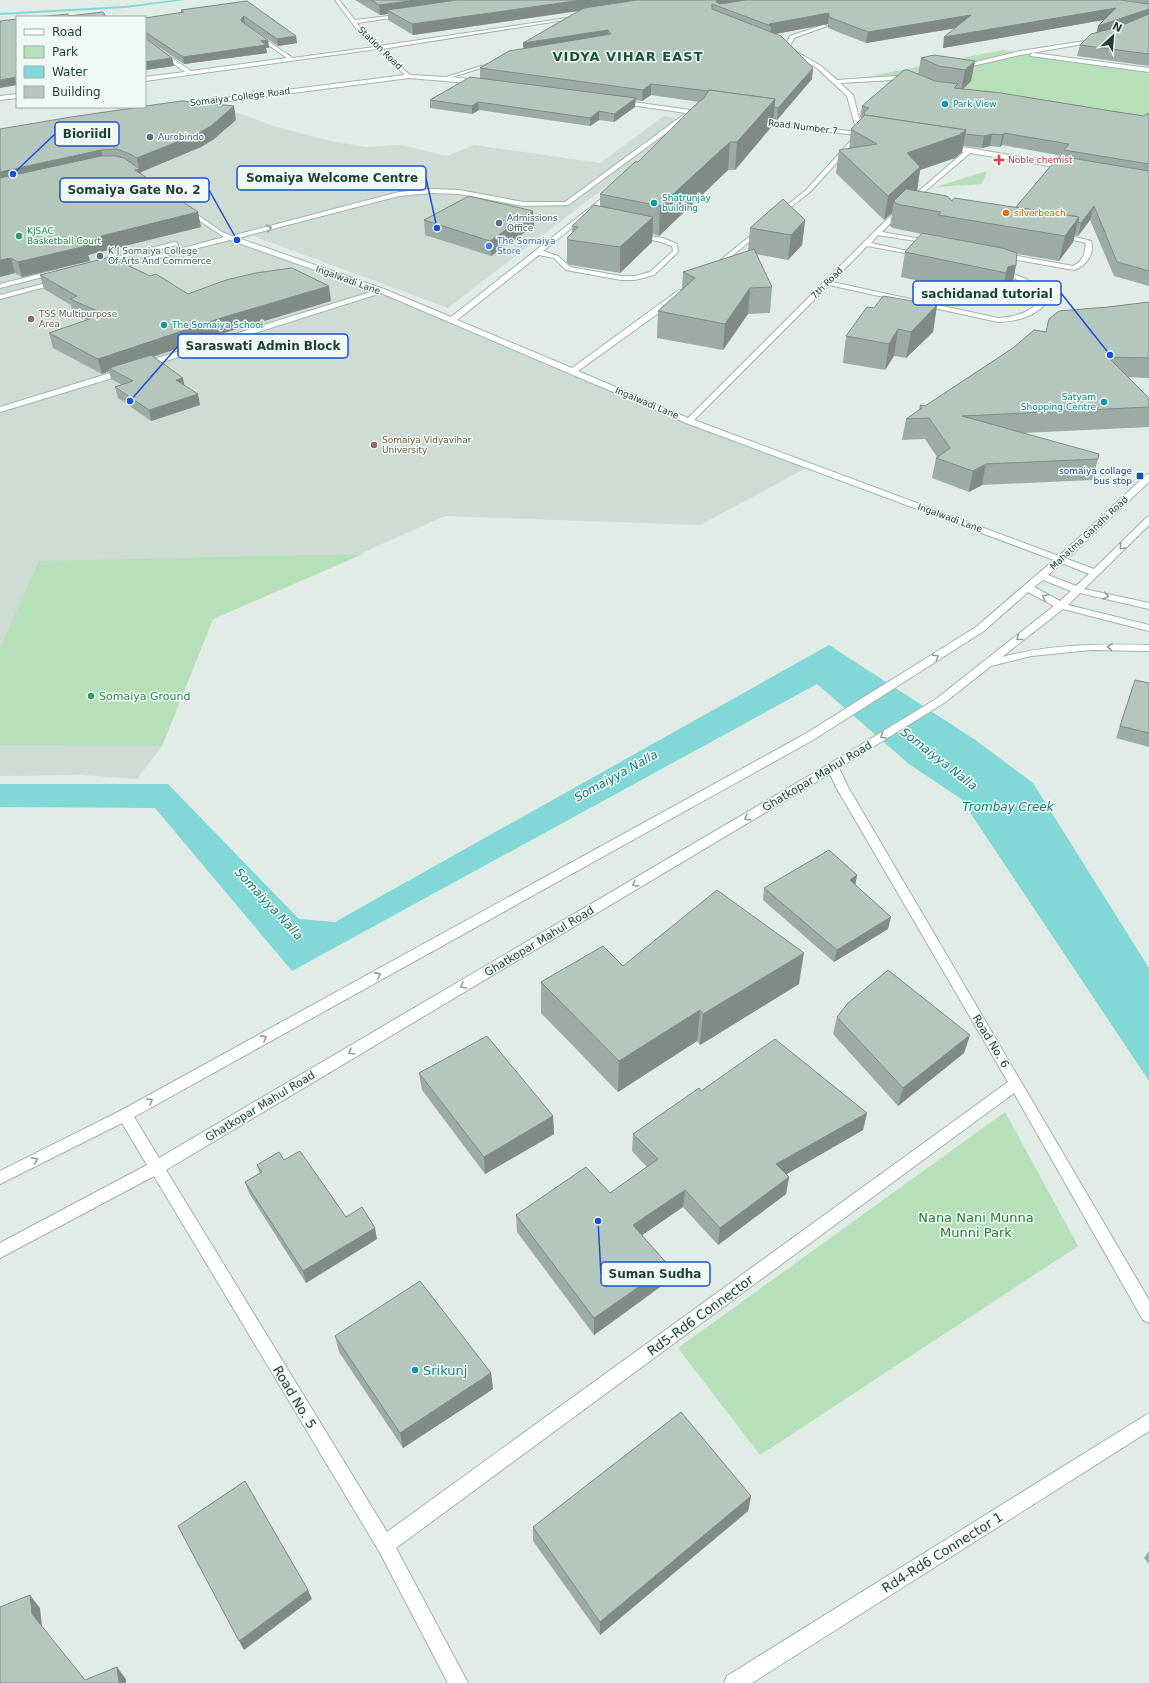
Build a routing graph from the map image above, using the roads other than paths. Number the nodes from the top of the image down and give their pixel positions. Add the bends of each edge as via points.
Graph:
1 (337, 0) edge
2 (407, 14) edge
3 (590, 16) edge
4 (354, 22) junction
5 (825, 26) edge
6 (252, 31) edge
7 (1107, 37) edge
8 (146, 42) edge
9 (780, 43) edge
10 (787, 46) junction
11 (377, 48) junction
12 (1020, 53) junction
13 (290, 59) junction
14 (503, 61) edge
15 (953, 68) edge
16 (1149, 70) edge
17 (190, 73) junction
18 (409, 76) junction
19 (445, 78) junction
20 (915, 78) edge
21 (146, 80) edge
22 (836, 82) junction
23 (490, 84) edge
24 (16, 96) edge
25 (0, 98) edge
26 (613, 101) edge
27 (174, 106) edge
28 (691, 112) junction
29 (714, 115) edge
30 (752, 120) edge
31 (860, 134) junction
32 (876, 137) edge
33 (938, 146) edge
34 (970, 150) junction
35 (1071, 168) edge
36 (616, 189) edge
37 (566, 204) junction
38 (181, 206) edge
39 (772, 220) edge
40 (767, 225) edge
41 (220, 233) junction
42 (626, 233) edge
43 (876, 233) junction
44 (1053, 234) edge
45 (212, 235) dead end
46 (234, 239) junction
47 (182, 242) dead end
48 (865, 244) junction
49 (937, 244) edge
50 (537, 252) junction
51 (990, 254) edge
52 (928, 256) edge
53 (91, 264) edge
54 (991, 268) edge
55 (61, 271) edge
56 (100, 271) edge
57 (708, 274) edge
58 (69, 279) edge
59 (827, 283) junction
60 (0, 286) edge
61 (688, 288) edge
62 (381, 291) junction
63 (0, 297) edge
64 (452, 320) junction
65 (573, 371) junction
66 (0, 410) edge
67 (689, 421) junction
68 (1149, 477) edge
69 (1149, 520) edge
70 (1061, 559) junction
71 (1096, 573) junction
72 (1042, 576) junction
73 (1028, 588) junction
74 (1078, 590) junction
75 (1061, 606) junction
76 (1149, 606) edge
77 (1149, 628) edge
78 (1149, 648) edge
79 (987, 664) junction
80 (833, 767) junction
81 (1016, 1084) junction
82 (125, 1115) junction
83 (156, 1168) junction
84 (0, 1178) edge
85 (0, 1251) edge
86 (1149, 1315) edge
87 (1149, 1421) edge
88 (384, 1545) junction
89 (458, 1683) edge
90 (734, 1683) edge

1 - 4 street, Station Road
2 - 4 street
3 - 11 street
4 - 11 street, Station Road
5 - 10 street via 792,37
6 - 13 street
7 - 12 street
8 - 17 street
9 - 10 street
10 - 22 street via 819,67
11 - 13 street
11 - 18 street, Station Road
12 - 15 street
12 - 16 street
13 - 17 street
14 - 19 street
17 - 21 street
18 - 19 street
18 - 27 street, Somaiya College Road
19 - 23 street
20 - 22 street
22 - 31 street via 850,95
24 - 25 street
26 - 28 street
28 - 29 street
28 - 37 street
30 - 31 street, Road Number 7
31 - 32 street, Road Number 7
31 - 39 street via 808,191
33 - 34 street
34 - 35 street
34 - 43 street, 7th Road
36 - 50 street via 578,223
37 - 41 street via 525,201 460,189 416,188
46 -> 37 street via 414,192 459,192 523,204
38 - 41 street, Ingalwadi Lane
40 - 57 street
41 - 45 street
41 - 46 street, Ingalwadi Lane
42 - 50 street via 663,240 675,245 676,251 652,274 635,278 568,269 556,257
43 - 48 street, 7th Road
43 - 49 street
44 - 51 street via 1089,242 1089,254 1082,265 1074,268
46 - 56 street
46 - 62 street, Ingalwadi Lane
47 - 53 street
48 - 52 street
48 - 59 street, 7th Road
50 - 64 street
54 - 59 street via 1024,280 1037,291 1042,303 1032,313 998,320
55 - 60 street
58 - 63 street
59 - 67 street, 7th Road
61 - 65 street
62 - 64 street, Ingalwadi Lane
62 - 66 street
64 - 65 street, Ingalwadi Lane
65 - 67 street, Ingalwadi Lane
67 - 70 street, Ingalwadi Lane
68 - 70 street, Mahatma Gandhi Road
69 -> 71 street
70 - 71 street, Ingalwadi Lane
70 - 72 street, Mahatma Gandhi Road
71 - 74 street
72 - 73 street, Mahatma Gandhi Road
72 - 74 street
75 -> 73 street
82 -> 73 street via 802,741 980,629
74 - 75 street
74 -> 76 street
75 - 77 street
75 -> 79 street, Ghatkopar Mahul Road
78 -> 79 street via 1091,647 1030,653
79 -> 80 street, Ghatkopar Mahul Road via 940,701
80 - 81 street, Road No. 6 via 842,787
80 -> 83 street, Ghatkopar Mahul Road
81 - 86 street, Road No. 6
81 - 88 street, Rd5-Rd6 Connector
82 - 83 street, Road No. 5
84 -> 82 street
83 - 85 street, Ghatkopar Mahul Road
83 - 88 street, Road No. 5
87 - 90 street, Rd4-Rd6 Connector 1
88 - 89 street, Road No. 5

